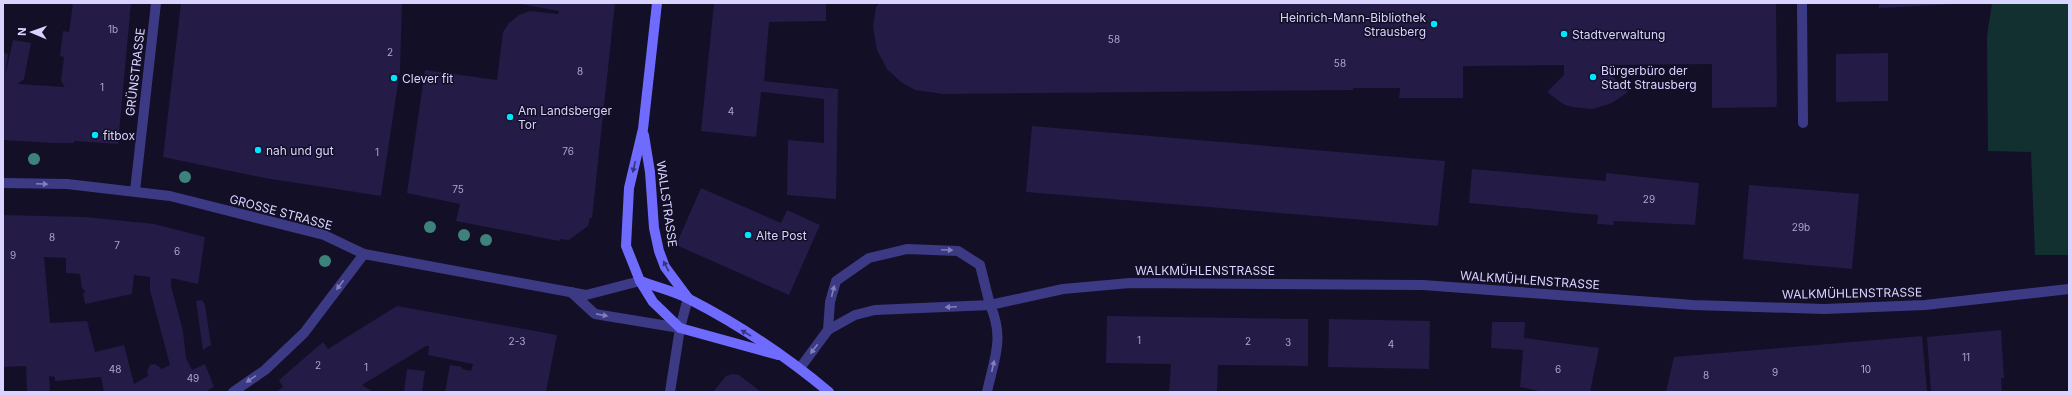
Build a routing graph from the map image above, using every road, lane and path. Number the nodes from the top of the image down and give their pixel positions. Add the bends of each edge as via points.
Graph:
1 (156, 3) edge
2 (657, 3) edge
3 (1802, 3) edge
4 (1803, 123) dead end
5 (643, 129) junction
6 (3, 183) edge
7 (135, 191) junction
8 (364, 254) junction
9 (640, 281) junction
10 (2069, 289) edge
11 (572, 292) junction
12 (688, 298) junction
13 (990, 305) junction
14 (680, 328) junction
15 (828, 330) junction
16 (778, 354) junction
17 (800, 368) junction
18 (233, 392) edge
19 (670, 392) edge
20 (829, 392) edge
21 (987, 392) edge

1 - 7 street, GRÜNSTRASSE
2 - 5 street, WALLSTRASSE
3 - 4 street
5 -> 9 street, WALLSTRASSE via 630,188 626,232 626,246
12 -> 5 street, WALLSTRASSE via 665,267 659,251
6 -> 7 street, GROSSE STRASSE via 67,184
7 - 8 street, GROSSE STRASSE via 170,196 324,235
8 - 11 street, GROSSE STRASSE
8 -> 18 street via 304,333 265,370
9 - 11 street, GROSSE STRASSE via 586,295
9 - 12 street
9 - 14 street, WALLSTRASSE via 653,302
10 - 13 street, WALKMÜHLENSTRASSE via 1925,305 1824,309 1693,305 1423,285 1169,282 1063,290
11 -> 14 street via 595,314
12 - 14 street
16 -> 12 street
13 -> 15 street, WALKMÜHLENSTRASSE via 875,310 855,315
15 -> 13 street via 830,302 836,281 869,258 907,249 958,251 964,254 980,266
21 -> 13 street via 999,340 997,321
14 - 16 street
14 - 19 street
15 -> 17 street, WALKMÜHLENSTRASSE
16 - 17 street
17 - 20 street

